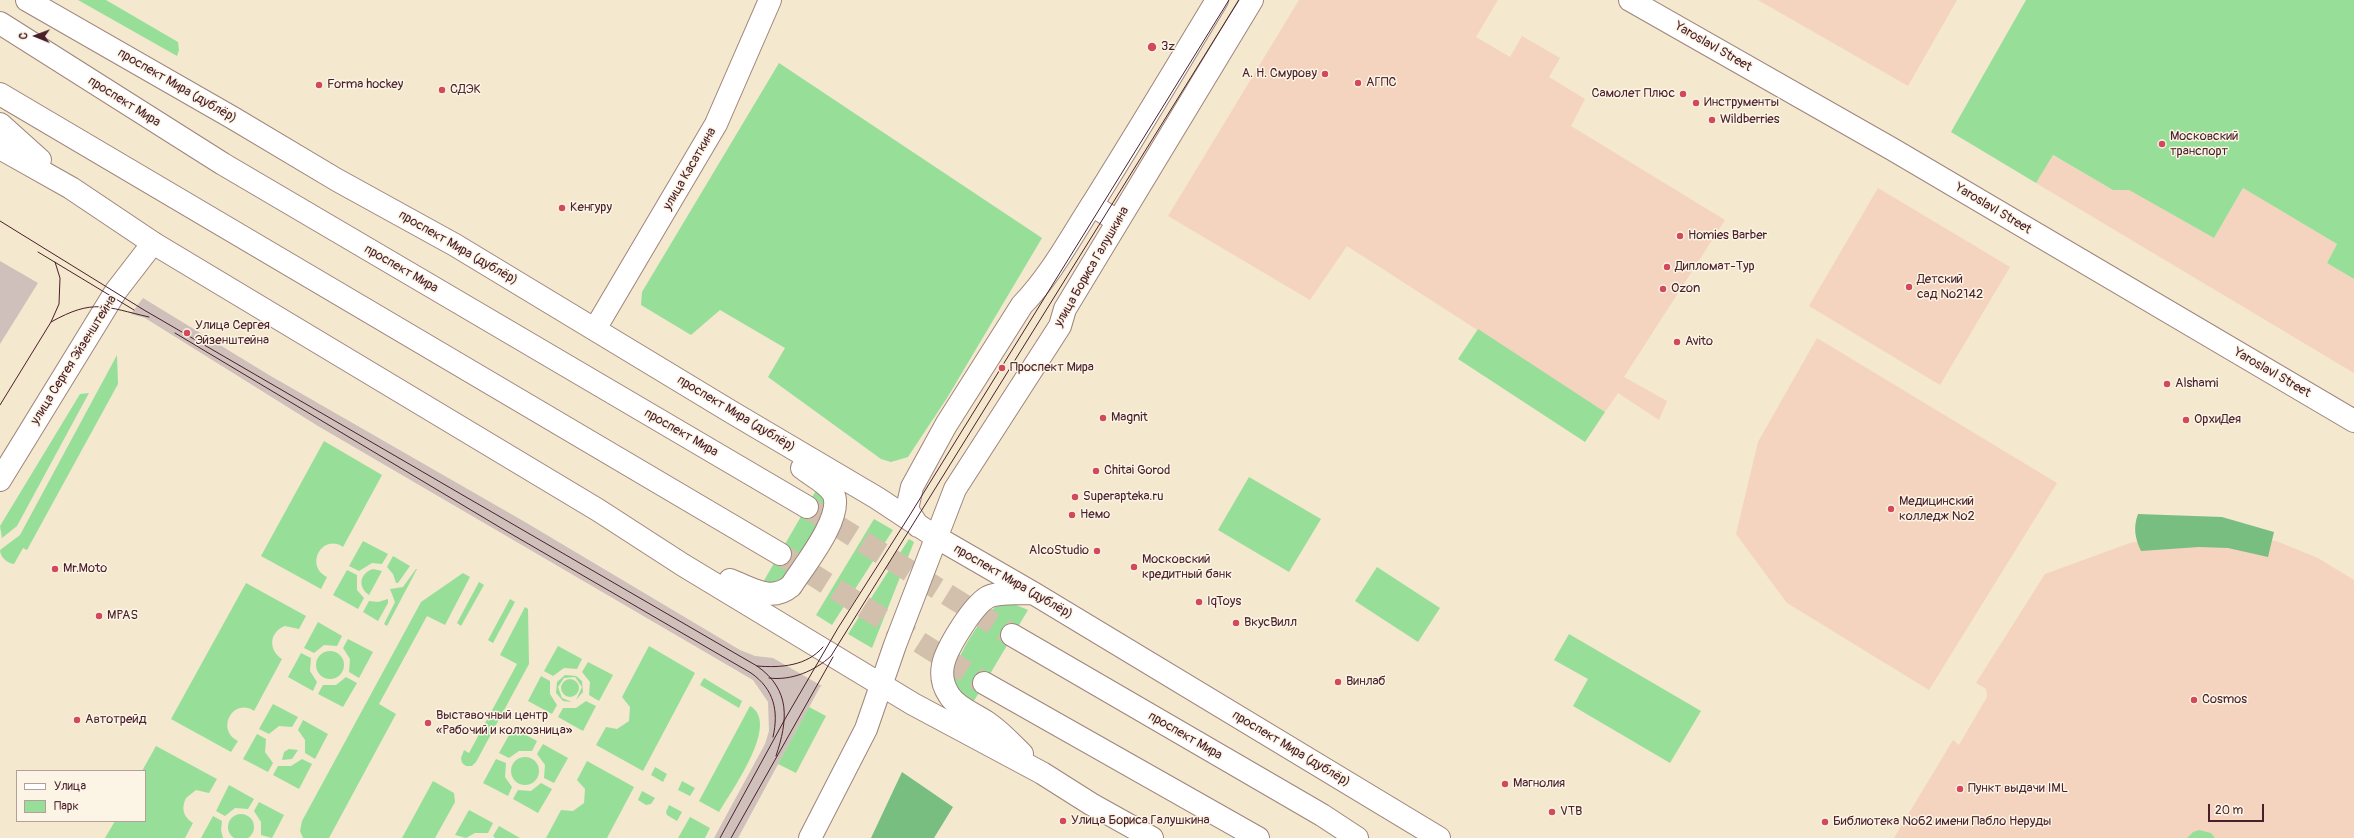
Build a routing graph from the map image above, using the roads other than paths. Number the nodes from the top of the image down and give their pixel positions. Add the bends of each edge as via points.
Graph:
1 (27, 0) edge
2 (770, 0) edge
3 (1217, 0) edge
4 (1252, 0) edge
5 (1630, 0) edge
6 (0, 23) edge
7 (0, 94) edge
8 (0, 124) edge
9 (10, 145) edge
10 (1092, 204) junction
11 (1117, 221) junction
12 (153, 243) junction
13 (595, 329) junction
14 (2354, 422) edge
15 (762, 430) junction
16 (922, 470) junction
17 (0, 480) edge
18 (877, 498) junction
19 (807, 507) tunnel mouth
20 (915, 522) junction
21 (932, 546) junction
22 (780, 554) tunnel mouth
23 (683, 564) junction
24 (1034, 593) junction
25 (1012, 635) tunnel mouth
26 (984, 682) tunnel mouth
27 (882, 684) junction
28 (1042, 773) junction
29 (810, 838) edge
30 (1152, 838) edge
31 (1258, 838) edge
32 (1357, 838) edge
33 (1439, 838) edge

1 - 13 main road, проспект Мира (дублёр) via 337,180 455,245
2 - 13 main road, улица Касаткина via 716,124
3 - 10 main road
4 - 11 main road, улица Бориса Галушкина
5 - 14 main road, Yaroslavl Street via 1892,149
6 - 19 main road, проспект Мира via 223,164
7 - 22 main road
8 - 9 main road
9 - 12 main road
10 - 11 main road
10 - 16 main road via 1036,291 1018,311 946,425
11 - 21 main road, улица Бориса Галушкина via 1065,309 1060,326 955,489
12 - 17 main road, улица Сергея Эйзенштейна via 116,291
12 - 23 main road via 598,510
13 - 15 main road, проспект Мира (дублёр)
15 - 18 main road, проспект Мира (дублёр)
15 - 23 main road via 793,461 828,486 835,504 830,525 791,586 784,592 772,595 762,593
16 - 18 main road via 901,496 890,499
16 - 20 main road via 912,487 907,504 910,516
18 - 20 main road, проспект Мира (дублёр)
20 - 21 main road
21 - 24 main road, проспект Мира (дублёр)
21 - 27 main road, улица Бориса Галушкина
23 - 27 main road
24 - 28 main road via 999,594 988,597 972,611 946,656 942,673 946,690 955,702 1003,735
24 - 33 main road, проспект Мира (дублёр)
25 - 32 main road, проспект Мира via 1322,814
26 - 31 main road
27 - 28 main road via 913,704
27 - 29 main road, улица Бориса Галушкина via 866,730
28 - 30 main road

